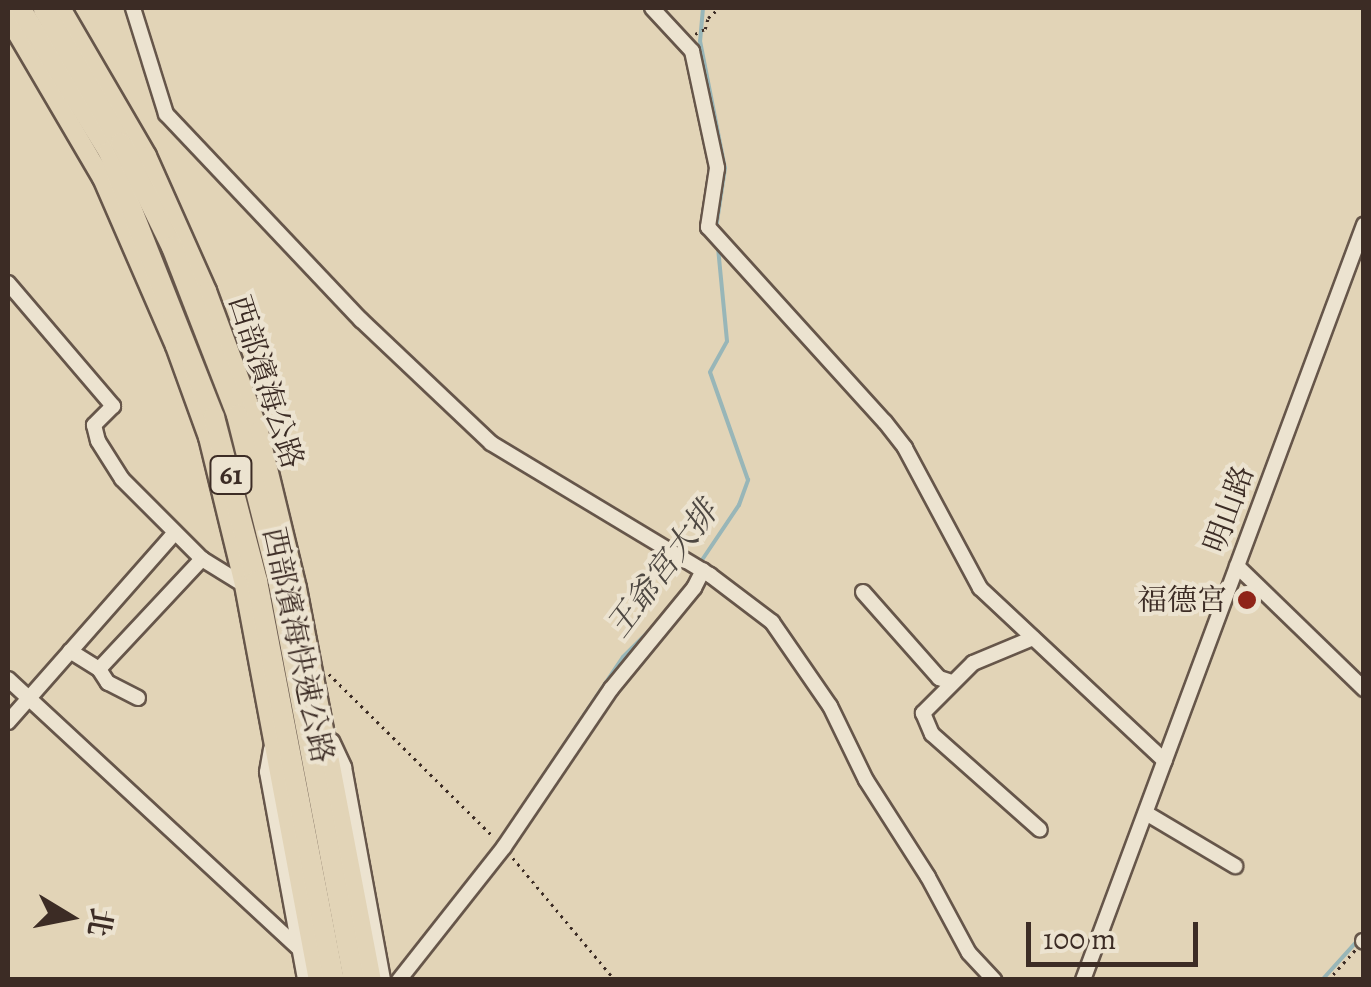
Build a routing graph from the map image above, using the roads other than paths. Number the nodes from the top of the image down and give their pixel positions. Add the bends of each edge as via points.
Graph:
1 (20, 8) edge
2 (43, 8) edge
3 (62, 8) edge
4 (134, 8) edge
5 (652, 8) edge
6 (8, 18) edge
7 (1364, 226) edge
8 (8, 283) edge
9 (174, 534) junction
10 (202, 559) junction
11 (1237, 566) junction
12 (700, 568) junction
13 (244, 585) junction
14 (863, 592) dead end
15 (1033, 638) junction
16 (70, 651) junction
17 (99, 669) junction
18 (8, 678) edge
19 (951, 682) junction
20 (1364, 689) edge
21 (29, 698) junction
22 (138, 698) dead end
23 (8, 722) edge
24 (323, 723) junction
25 (273, 738) junction
26 (1165, 761) junction
27 (1146, 813) junction
28 (1040, 830) dead end
29 (1235, 866) dead end
30 (299, 948) junction
31 (305, 980) edge
32 (318, 980) edge
33 (334, 980) edge
34 (354, 980) edge
35 (372, 980) edge
36 (383, 980) edge
37 (399, 980) edge
38 (994, 980) edge
39 (1084, 980) edge

1 - 33 highway, 西部濱海快速公路 / 61 via 109,152 214,417 257,581
2 - 34 highway, 西部濱海快速公路 / 61 via 164,230 237,415 279,584
3 - 24 main road, 西部濱海公路 / 61 via 148,156 259,431
4 - 12 street via 166,114 361,320 491,443
5 - 15 street via 692,51 717,168 708,227 885,422 980,588
6 - 13 main road, 61 via 102,178 175,346 208,438
7 - 11 street, 明山路
8 - 9 street via 113,406 94,425 98,441 122,479
9 - 10 street
9 - 16 street
10 - 13 street
10 - 17 street
11 - 20 street
11 - 26 street, 明山路
12 - 37 street via 694,588 611,689
12 - 38 street via 772,622 830,706 969,953
13 - 25 main road, 61
14 - 19 street via 940,678
15 - 19 street via 973,663
15 - 26 street
16 - 17 street
16 - 21 street
17 - 22 street via 108,683
18 - 21 street
19 - 28 street via 923,712 924,723
21 - 23 street
21 - 30 street
24 - 35 main road, 西部濱海公路 / 61
24 - 36 street via 344,767
25 - 30 street via 267,772
25 - 32 main road, 61
26 - 27 street, 明山路
27 - 29 street
27 - 39 street, 明山路
30 - 31 street

